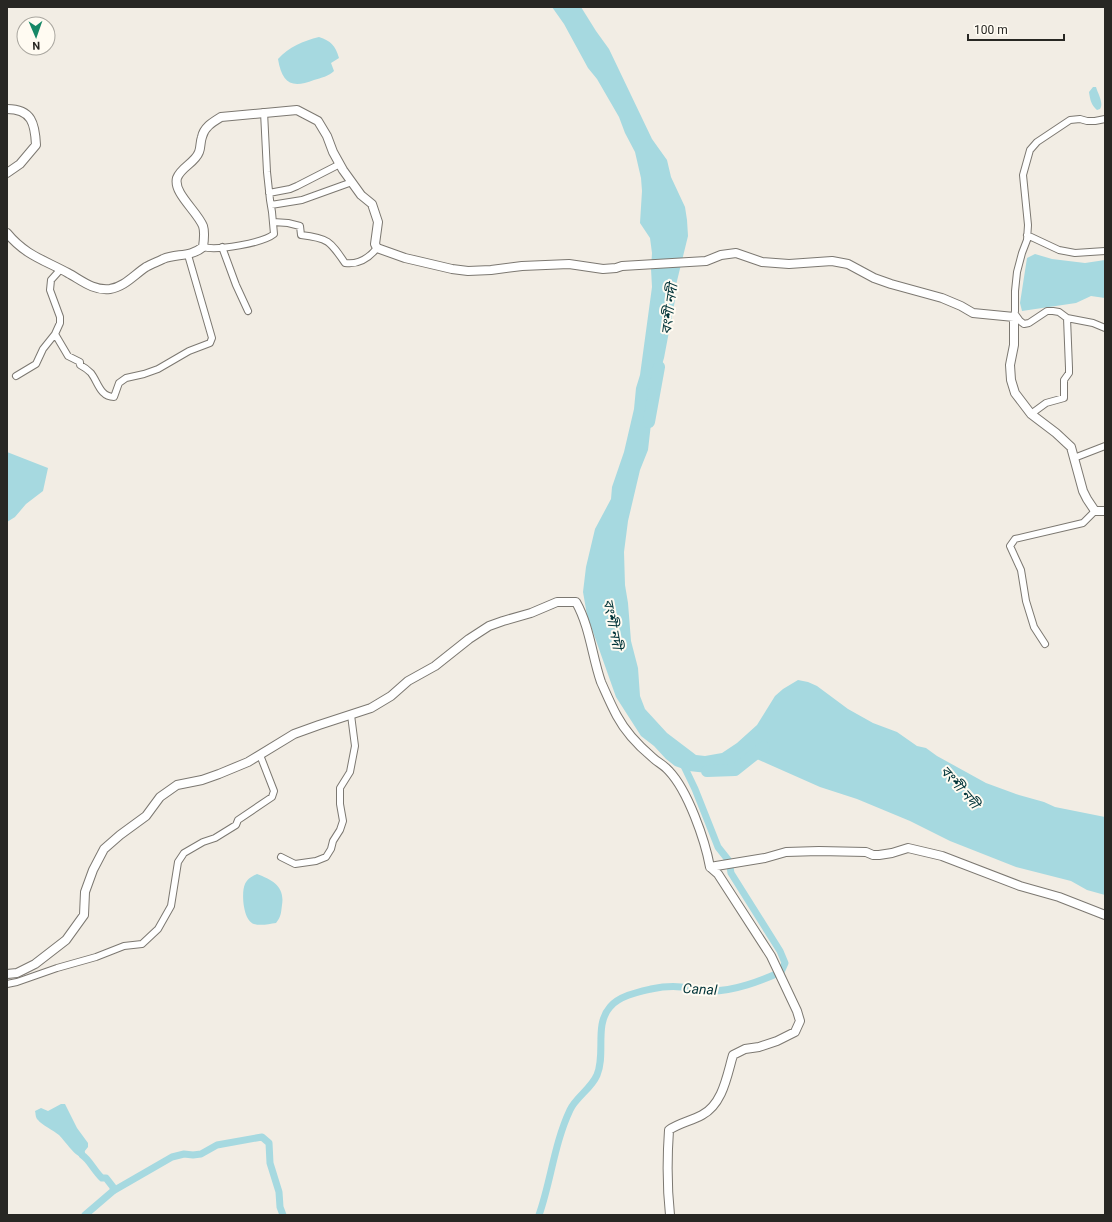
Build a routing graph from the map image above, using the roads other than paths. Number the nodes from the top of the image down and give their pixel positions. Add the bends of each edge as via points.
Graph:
1 (7, 109) edge
2 (264, 112) junction
3 (1105, 119) edge
4 (340, 164) junction
5 (7, 173) edge
6 (352, 182) junction
7 (269, 193) junction
8 (271, 205) junction
9 (273, 222) junction
10 (7, 233) edge
11 (1027, 235) junction
12 (203, 247) junction
13 (222, 248) junction
14 (377, 248) junction
15 (1105, 251) edge
16 (188, 255) junction
17 (60, 270) junction
18 (248, 311) dead end
19 (1014, 315) junction
20 (1067, 318) junction
21 (1105, 328) edge
22 (55, 334) junction
23 (16, 376) dead end
24 (1031, 414) junction
25 (1105, 446) edge
26 (1074, 458) junction
27 (1096, 511) junction
28 (1105, 511) edge
29 (1045, 644) dead end
30 (351, 715) junction
31 (260, 755) junction
32 (281, 857) dead end
33 (710, 867) junction
34 (1105, 915) edge
35 (7, 974) edge
36 (7, 984) edge
37 (670, 1215) edge

1 - 5 street via 17,109 28,116 35,128 36,145 20,164
2 - 4 street via 297,110 318,122
2 - 7 street
2 - 12 street via 221,117 213,122 204,130 199,152 178,176 176,184 180,193 203,227
3 - 11 street via 1070,120 1030,150 1023,175
4 - 6 street
4 - 7 street via 290,189
6 - 8 street via 302,200
6 - 14 street via 361,195 372,204 378,222 375,244
7 - 8 street
8 - 9 street
9 - 13 street via 272,236
9 - 14 street via 300,226 301,235 326,240 345,263 357,264
10 - 17 street via 15,243 34,257
11 - 15 street via 1058,250 1074,253
11 - 19 street via 1017,272
12 - 13 street
12 - 16 street
13 - 18 street
14 - 19 street via 405,258 468,271 569,264 603,269 706,261 736,253 762,262 789,264 832,261 848,264 890,284 942,298 973,313
16 - 17 street via 165,258 111,289 98,289
16 - 22 street via 212,338 210,342 158,369 126,378 119,383 112,397 103,393 91,373 80,365 80,362 68,356
17 - 22 street via 51,280 50,290 60,317
19 - 20 street via 1024,324 1047,311 1059,312
19 - 24 street via 1011,380 1015,392
20 - 21 street
20 - 24 street via 1069,373 1064,380 1064,398 1046,403
22 - 23 street via 43,349 36,364
24 - 26 street via 1071,447
25 - 26 street
26 - 27 street via 1083,491
27 - 28 street
27 - 29 street via 1084,523 1015,539 1010,546 1021,570 1026,601 1034,627
30 - 31 street via 294,734
30 - 32 street via 355,746 350,772 340,788 343,821 331,849 326,857 316,861 295,864
30 - 33 street via 371,708 391,696 408,681 435,666 489,626 557,602 576,602 583,614 602,683 617,716 638,743 677,779 700,830
31 - 35 street via 202,780 177,785 160,797 146,816 104,849 85,892 84,915 66,940 35,964 17,973
31 - 36 street via 274,790 272,797 238,820 236,825 184,853 178,862 171,906 158,929 142,944 124,946
33 - 34 street via 786,852 866,852 873,855 908,848 942,856
33 - 37 street via 718,874 771,956 800,1021 795,1032 777,1041 745,1049 733,1055 718,1100 712,1108 669,1130 667,1167

